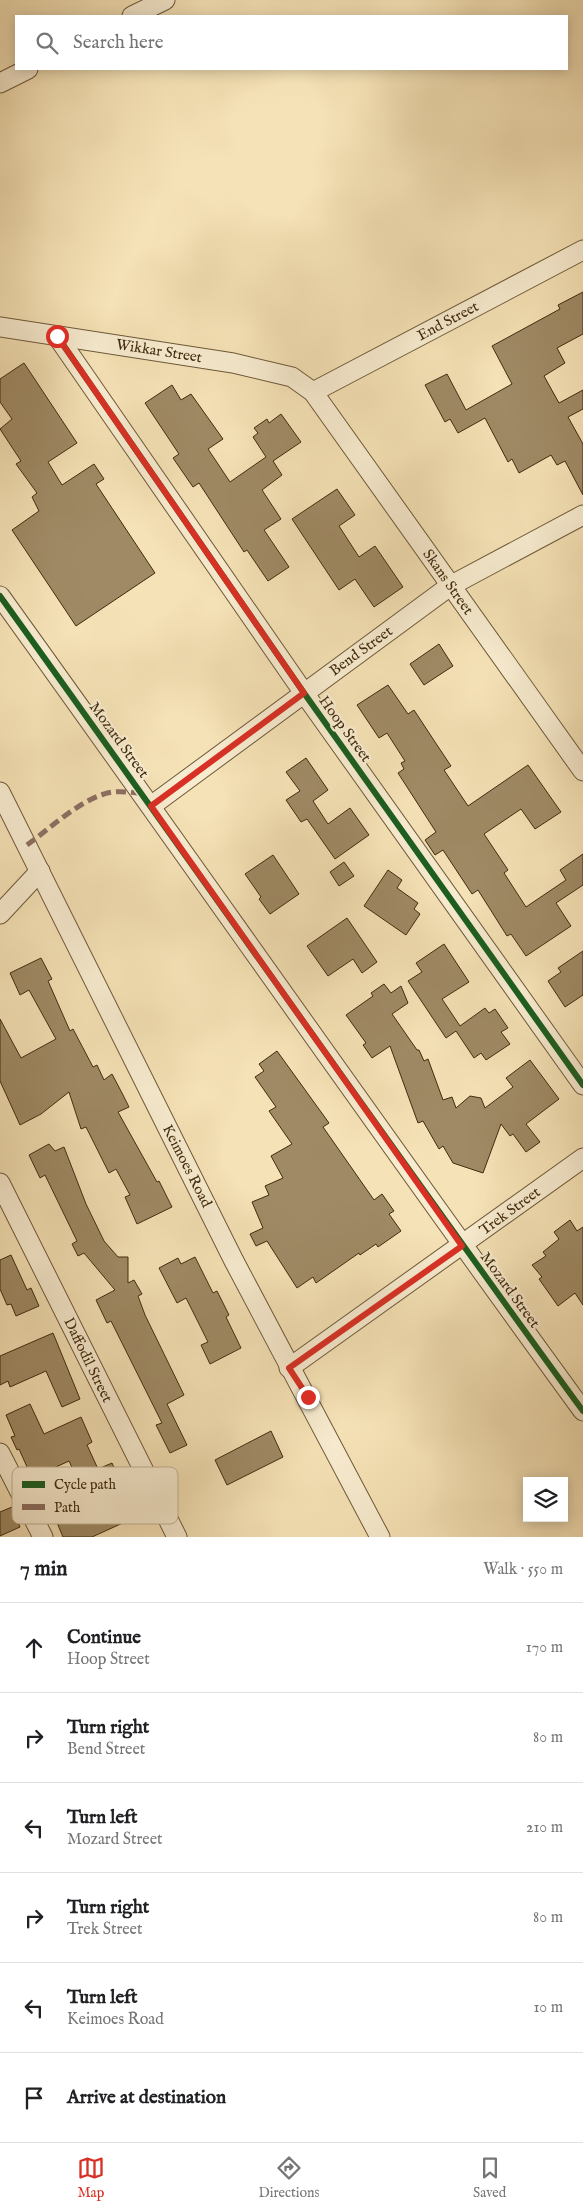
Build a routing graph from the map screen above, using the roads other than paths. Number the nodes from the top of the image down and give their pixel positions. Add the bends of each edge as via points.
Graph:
1 (164, 0) edge
2 (134, 15) edge
3 (26, 70) edge
4 (0, 83) edge
5 (583, 250) edge
6 (0, 328) edge
7 (57, 336) junction
8 (313, 392) junction
9 (583, 515) edge
10 (450, 586) junction
11 (0, 596) edge
12 (304, 693) junction
13 (583, 771) edge
14 (0, 792) edge
15 (151, 806) junction
16 (40, 871) junction
17 (0, 914) edge
18 (583, 1085) edge
19 (583, 1158) edge
20 (0, 1183) edge
21 (462, 1246) junction
22 (289, 1368) junction
23 (583, 1412) edge
24 (0, 1453) edge
25 (141, 1467) edge
26 (12, 1476) edge
27 (36, 1524) edge
28 (170, 1524) edge
29 (43, 1537) edge
30 (176, 1537) edge
31 (380, 1537) edge

1 - 2 street
3 - 4 street
5 - 8 street, End Street
6 - 7 street, Wikkar Street
7 - 8 street, Wikkar Street via 268,370 292,376
7 - 12 street, Hoop Street
8 - 10 street, Skans Street
9 - 10 street, Bend Street
10 - 12 street, Bend Street
10 - 13 street, Skans Street
11 - 15 street, Mozard Street
12 - 15 street, Bend Street
12 - 18 street, Hoop Street
14 - 16 street, Keimoes Road
15 - 21 street, Mozard Street
16 - 17 street
16 - 22 street, Keimoes Road
19 - 21 street, Trek Street
20 - 25 street, Daffodil Street
21 - 22 street, Trek Street
21 - 23 street, Mozard Street
22 - 31 street, Keimoes Road via 308,1397
24 - 26 street
27 - 29 street
28 - 30 street, Daffodil Street

